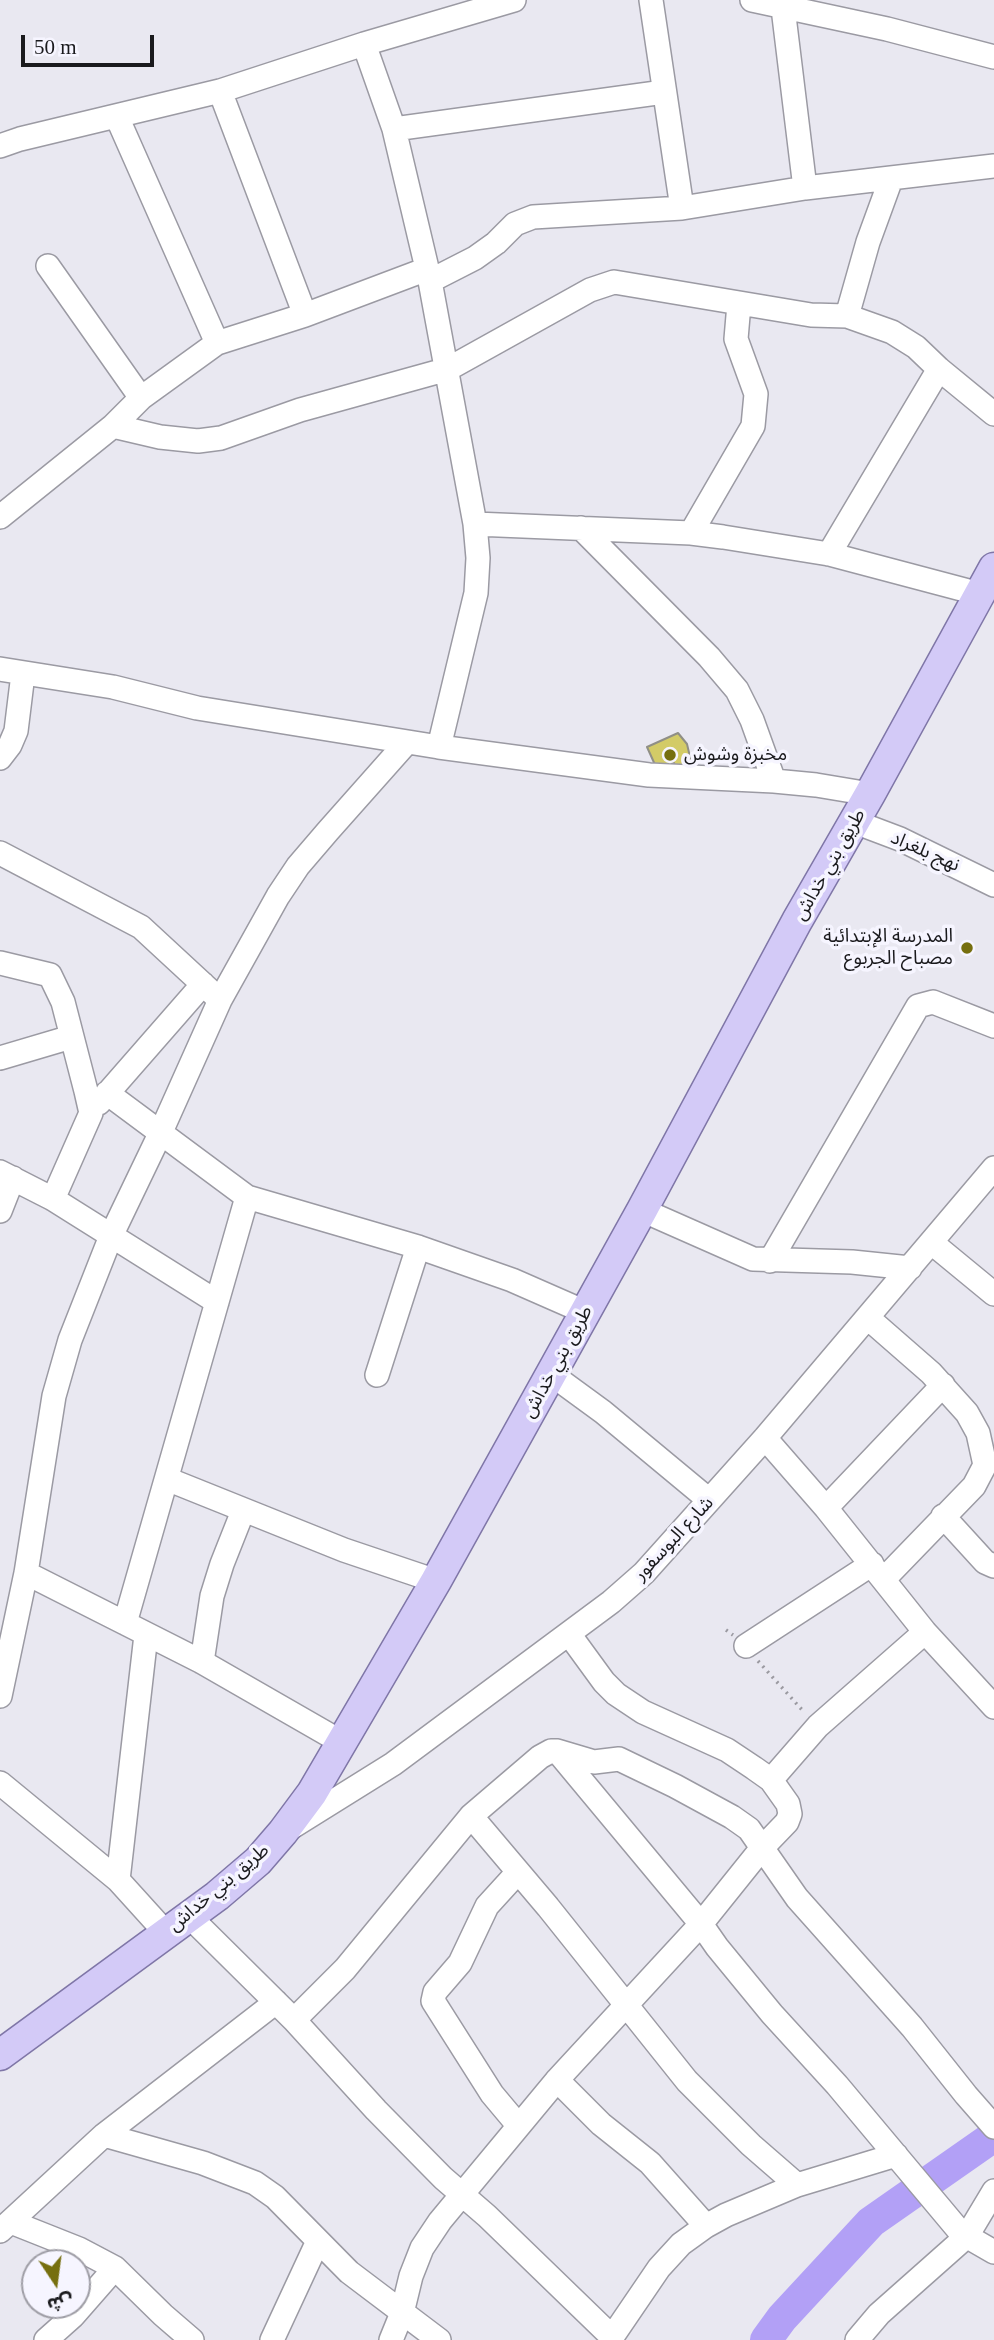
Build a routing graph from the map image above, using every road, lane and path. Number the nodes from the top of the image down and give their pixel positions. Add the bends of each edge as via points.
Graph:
1 (651, 0) edge
2 (752, 0) edge
3 (507, 1) edge
4 (794, 7) edge
5 (364, 44) junction
6 (994, 57) edge
7 (220, 91) junction
8 (664, 92) junction
9 (117, 117) junction
10 (394, 129) junction
11 (0, 146) edge
12 (994, 166) edge
13 (891, 179) junction
14 (804, 188) junction
15 (682, 208) junction
16 (48, 266) dead end
17 (429, 275) junction
18 (739, 304) junction
19 (304, 315) junction
20 (847, 316) junction
21 (217, 343) junction
22 (448, 369) junction
23 (939, 369) junction
24 (141, 398) junction
25 (994, 414) edge
26 (113, 426) junction
27 (0, 517) edge
28 (475, 524) junction
29 (581, 528) junction
30 (691, 533) junction
31 (829, 554) junction
32 (987, 581) edge
33 (0, 669) edge
34 (23, 674) junction
35 (407, 742) junction
36 (439, 747) junction
37 (0, 758) edge
38 (774, 781) junction
39 (870, 794) junction
40 (855, 822) junction
41 (0, 853) edge
42 (993, 881) edge
43 (0, 962) edge
44 (211, 992) junction
45 (993, 1024) edge
46 (71, 1037) junction
47 (0, 1058) edge
48 (107, 1093) junction
49 (90, 1113) junction
50 (160, 1134) junction
51 (994, 1168) edge
52 (6, 1175) edge
53 (247, 1197) junction
54 (53, 1199) junction
55 (642, 1210) junction
56 (0, 1211) edge
57 (111, 1236) junction
58 (932, 1243) junction
59 (418, 1247) junction
60 (770, 1261) junction
61 (910, 1268) junction
62 (994, 1293) edge
63 (218, 1302) junction
64 (585, 1312) junction
65 (868, 1318) junction
66 (551, 1374) junction
67 (377, 1375) dead end
68 (943, 1385) junction
69 (765, 1438) junction
70 (167, 1479) junction
71 (709, 1500) junction
72 (826, 1508) junction
73 (243, 1511) junction
74 (943, 1516) junction
75 (994, 1566) edge
76 (878, 1572) junction
77 (26, 1573) junction
78 (436, 1581) junction
79 (125, 1623) junction
80 (726, 1630) dead end
81 (925, 1632) junction
82 (569, 1634) junction
83 (146, 1635) junction
84 (746, 1646) junction
85 (202, 1662) junction
86 (0, 1696) edge
87 (994, 1707) edge
88 (818, 1726) junction
89 (343, 1743) junction
90 (557, 1751) junction
91 (771, 1780) junction
92 (0, 1783) edge
93 (471, 1816) junction
94 (283, 1832) junction
95 (762, 1848) junction
96 (518, 1872) junction
97 (118, 1880) junction
98 (701, 1924) junction
99 (178, 1925) junction
100 (276, 2002) junction
101 (624, 2004) junction
102 (294, 2020) junction
103 (0, 2055) edge
104 (557, 2080) junction
105 (518, 2125) junction
106 (994, 2127) edge
107 (104, 2136) junction
108 (896, 2155) junction
109 (797, 2185) junction
110 (994, 2191) edge
111 (463, 2194) junction
112 (706, 2226) junction
113 (5, 2227) edge
114 (967, 2236) junction
115 (318, 2241) junction
116 (994, 2252) edge
117 (115, 2268) junction
118 (402, 2313) junction
119 (53, 2338) edge
120 (611, 2339) edge
121 (192, 2340) edge
122 (272, 2340) edge
123 (391, 2340) edge
124 (439, 2340) edge
125 (857, 2340) edge

1 - 8 street
2 - 4 street
3 - 5 street
4 - 6 street
4 - 14 street
5 - 7 street
5 - 10 street
7 - 9 street
7 - 19 street
8 - 10 street
8 - 15 street
9 - 11 street
9 - 21 street
10 - 17 street
12 - 13 street
13 - 14 street
13 - 20 street
14 - 15 street
15 - 17 street via 524,219 475,258
16 - 24 street
17 - 19 street
17 - 22 street
18 - 20 street via 811,316
18 - 22 street via 624,283 602,284
18 - 30 street via 736,339 756,394 753,426
19 - 21 street
20 - 23 street via 892,332
21 - 24 street
22 - 26 street via 300,410 221,438 160,437
22 - 28 street
23 - 25 street
23 - 31 street
24 - 26 street
26 - 27 street
28 - 29 street
28 - 36 street via 476,593
29 - 30 street
29 - 38 street via 737,690
30 - 31 street
31 - 32 street
32 - 39 main road, طريق بني خداش
33 - 34 street
34 - 35 street
34 - 37 street via 16,732
35 - 36 street
35 - 44 street via 298,866
36 - 38 street via 649,775
38 - 39 street
39 - 40 main road, طريق بني خداش
40 - 42 street, نهج بلغراد
40 - 55 main road, طريق بني خداش
41 - 44 street via 141,927
43 - 46 street via 50,975 63,1002
44 - 48 street
44 - 50 street
45 - 60 street via 933,1002 918,1006
46 - 47 street
46 - 49 street
48 - 49 street
48 - 50 street
49 - 54 street
50 - 53 street
50 - 57 street
51 - 58 street, شارع البوسفور
52 - 54 street
52 - 56 street
53 - 59 street
53 - 63 street
54 - 57 street
55 - 60 street via 743,1256
55 - 64 main road, طريق بني خداش
57 - 63 street
57 - 77 street via 70,1340 54,1396
58 - 61 street, شارع البوسفور
58 - 62 street
59 - 64 street
59 - 67 street
60 - 61 street
61 - 65 street, شارع البوسفور
63 - 70 street
64 - 66 main road, طريق بني خداش
65 - 68 street
65 - 69 street, شارع البوسفور
66 - 71 street
66 - 78 main road, طريق بني خداش
68 - 72 street
68 - 74 street via 973,1421 985,1465 974,1486
69 - 71 street, شارع البوسفور
69 - 72 street
70 - 73 street
70 - 79 street
71 - 82 street, شارع البوسفور via 643,1573
72 - 76 street
73 - 78 street
73 - 85 street via 212,1596
74 - 75 street
74 - 76 street
76 - 81 street
76 - 84 street
77 - 79 street
77 - 86 street
78 - 89 main road, طريق بني خداش
79 - 83 street
80 - 84 path
81 - 87 street
81 - 88 street
82 - 91 street via 604,1682 628,1704 727,1750
82 - 94 street, شارع البوسفور via 393,1764
83 - 85 street
83 - 97 street
84 - 88 path
85 - 89 street
88 - 91 street
89 - 94 main road, طريق بني خداش
90 - 93 street via 540,1757
90 - 95 street via 594,1762 615,1759 636,1766 732,1816 749,1829
90 - 98 street
91 - 95 street via 790,1814 788,1822
92 - 97 street
93 - 96 street
93 - 102 street via 345,1969
94 - 99 main road, طريق بني خداش via 258,1861
95 - 98 street
95 - 106 street via 806,1909
96 - 101 street
96 - 105 street via 487,1906 460,1963 435,1992 433,2001 492,2094
97 - 99 street
98 - 101 street
98 - 108 street via 772,2014
99 - 100 street
99 - 103 main road, طريق بني خداش
100 - 102 street
100 - 107 street
101 - 104 street
101 - 109 street via 687,2081
102 - 111 street via 376,2110
104 - 105 street
104 - 112 street via 657,2170
105 - 111 street
107 - 113 street
107 - 115 street via 203,2163 255,2183
108 - 109 street
108 - 114 street
109 - 112 street
110 - 114 street
111 - 118 street via 422,2248
111 - 120 street
112 - 120 street via 659,2268
113 - 117 street via 79,2249
114 - 116 street
114 - 125 street via 879,2314
115 - 118 street
115 - 122 street
117 - 119 street
117 - 121 street
118 - 123 street
118 - 124 street

